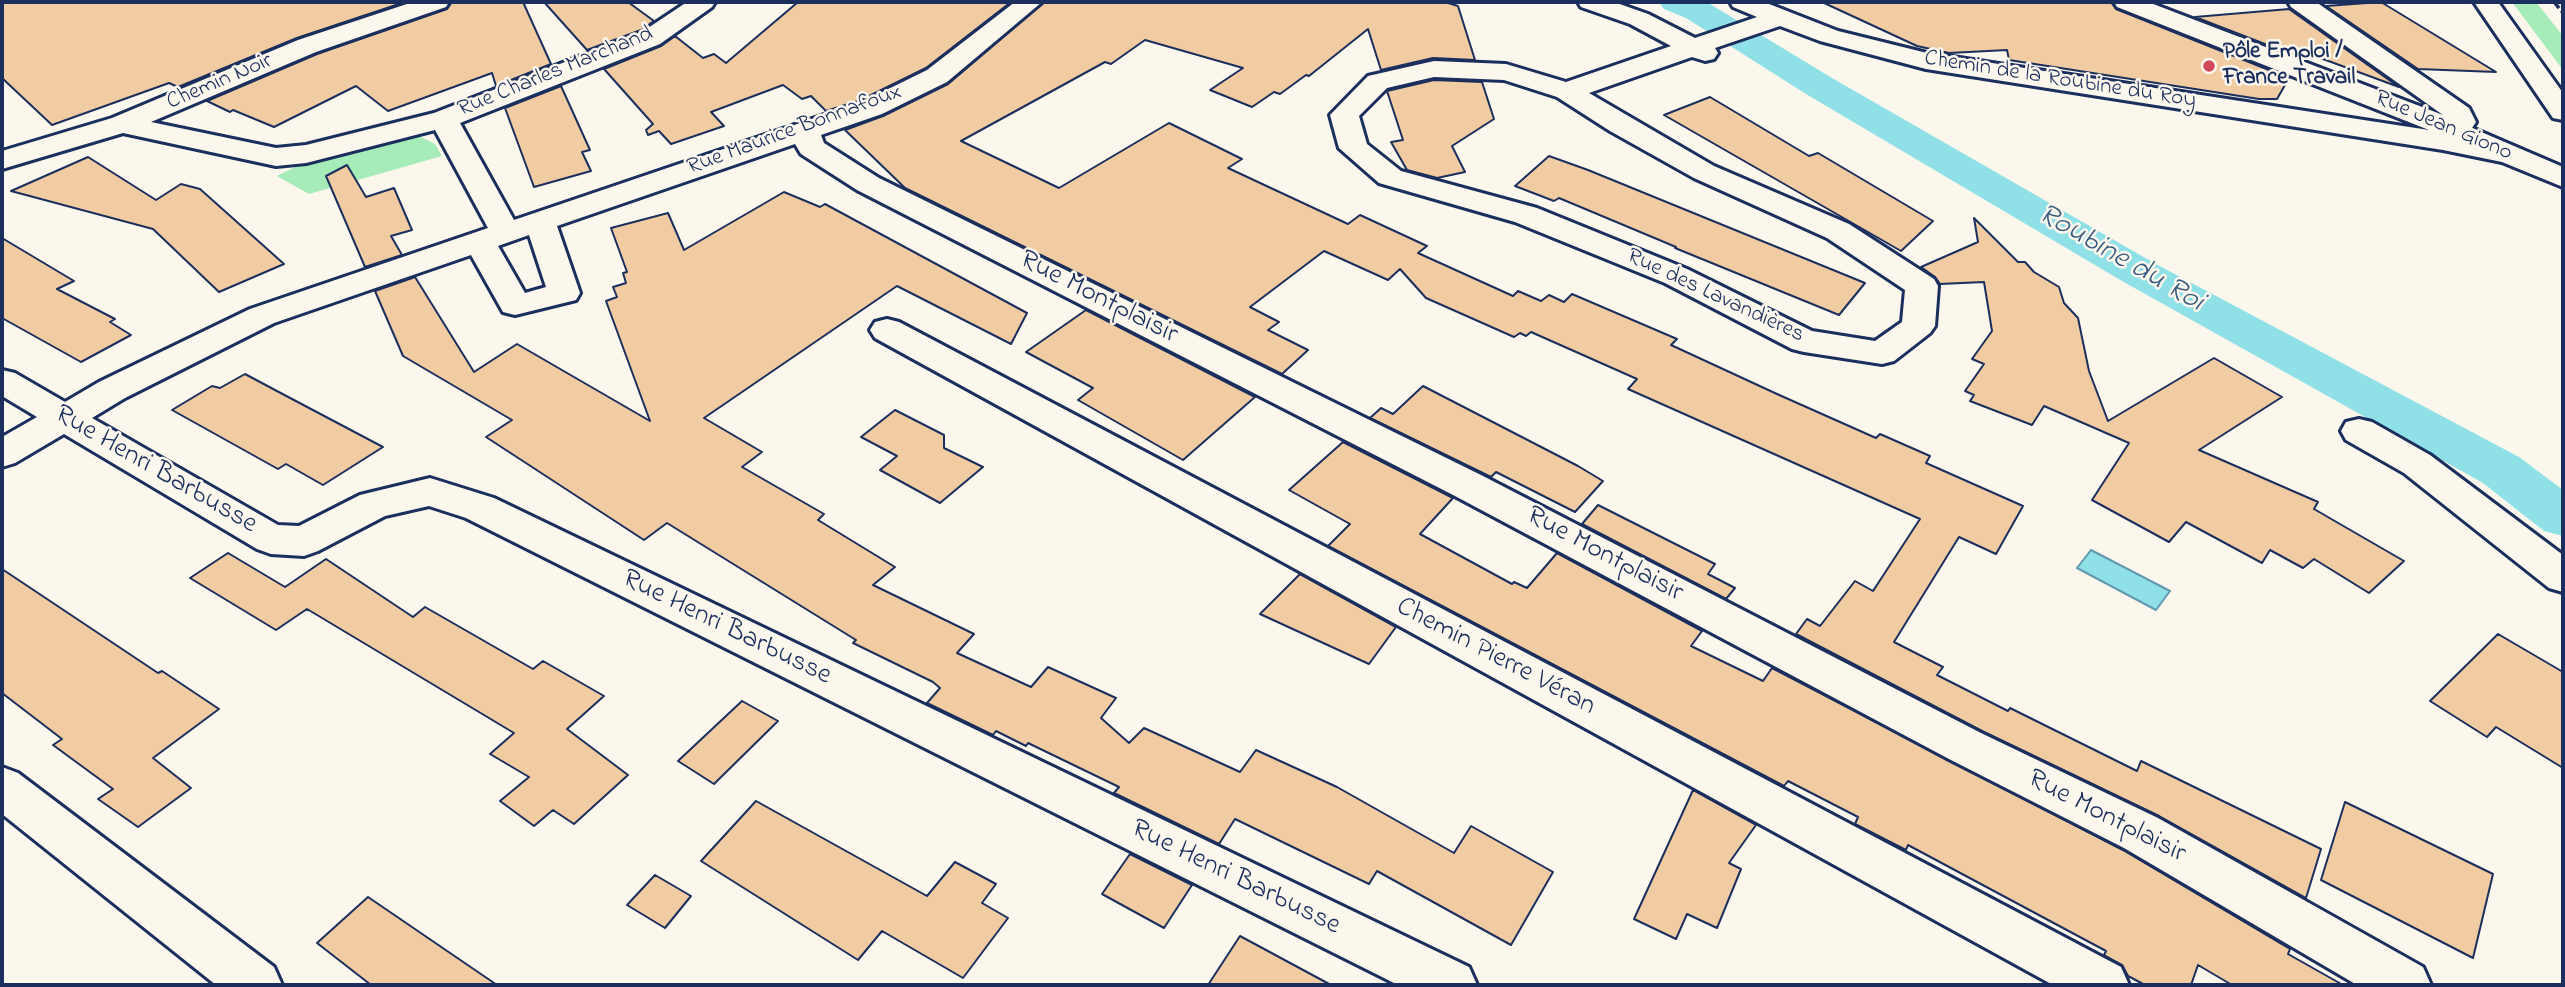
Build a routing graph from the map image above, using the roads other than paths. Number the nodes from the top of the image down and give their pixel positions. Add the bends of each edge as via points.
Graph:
1 (437, 2) edge
2 (703, 2) edge
3 (1030, 2) edge
4 (1590, 2) edge
5 (1742, 2) edge
6 (2126, 2) edge
7 (2300, 2) edge
8 (2486, 2) edge
9 (1771, 20) junction
10 (1705, 50) junction
11 (1567, 91) junction
12 (2563, 112) edge
13 (444, 119) junction
14 (122, 124) junction
15 (805, 131) junction
16 (2468, 137) junction
17 (8, 150) edge
18 (2510, 155) junction
19 (2563, 178) edge
20 (540, 222) junction
21 (493, 237) junction
22 (887, 330) dead end
23 (2, 381) edge
24 (64, 417) junction
25 (2360, 431) dead end
26 (2, 454) edge
27 (2563, 577) edge
28 (2, 787) edge
29 (256, 985) edge
30 (1451, 985) edge
31 (2103, 985) edge
32 (2406, 985) edge

1 - 14 street, Chemin Noir via 307,46
2 - 13 street, Rue Charles Marchand via 651,38
3 - 15 street, Rue Maurice Bonnafoux via 937,76 872,108
4 - 10 street
5 - 9 street, Chemin de la Roubine du Roy
6 - 16 street, Rue Jean Giono
7 - 16 street via 2459,114
8 - 12 street
9 - 10 street
9 - 18 street, Chemin de la Roubine du Roy via 1926,61
10 - 11 street
11 - 11 street, Rue des Lavandières via 1506,72 1434,69 1378,82 1344,115 1354,148 1390,177 1526,215 1676,275 1804,341 1882,353 1918,327 1922,286 1838,231 1704,172
13 - 14 street, Rue Charles Marchand via 306,154 276,157
13 - 21 street, Rue Charles Marchand via 481,191
14 - 17 street, Chemin Noir
15 - 20 street, Rue Maurice Bonnafoux
15 - 32 street, Rue Montplaisir via 811,148 868,184 1469,486 2141,833
16 - 18 street, Rue Jean Giono
18 - 19 street, Rue Jean Giono
20 - 21 street, Rue Maurice Bonnafoux
20 - 21 street via 564,292 515,305
21 - 24 street, Rue Maurice Bonnafoux via 262,316
22 - 31 street, Chemin Pierre Véran
23 - 24 street, Rue Henri Barbusse
24 - 26 street, Rue Maurice Bonnafoux
24 - 30 street, Rue Henri Barbusse via 271,539 304,541 374,505 430,492 480,508
25 - 27 street via 2417,464
28 - 29 street

